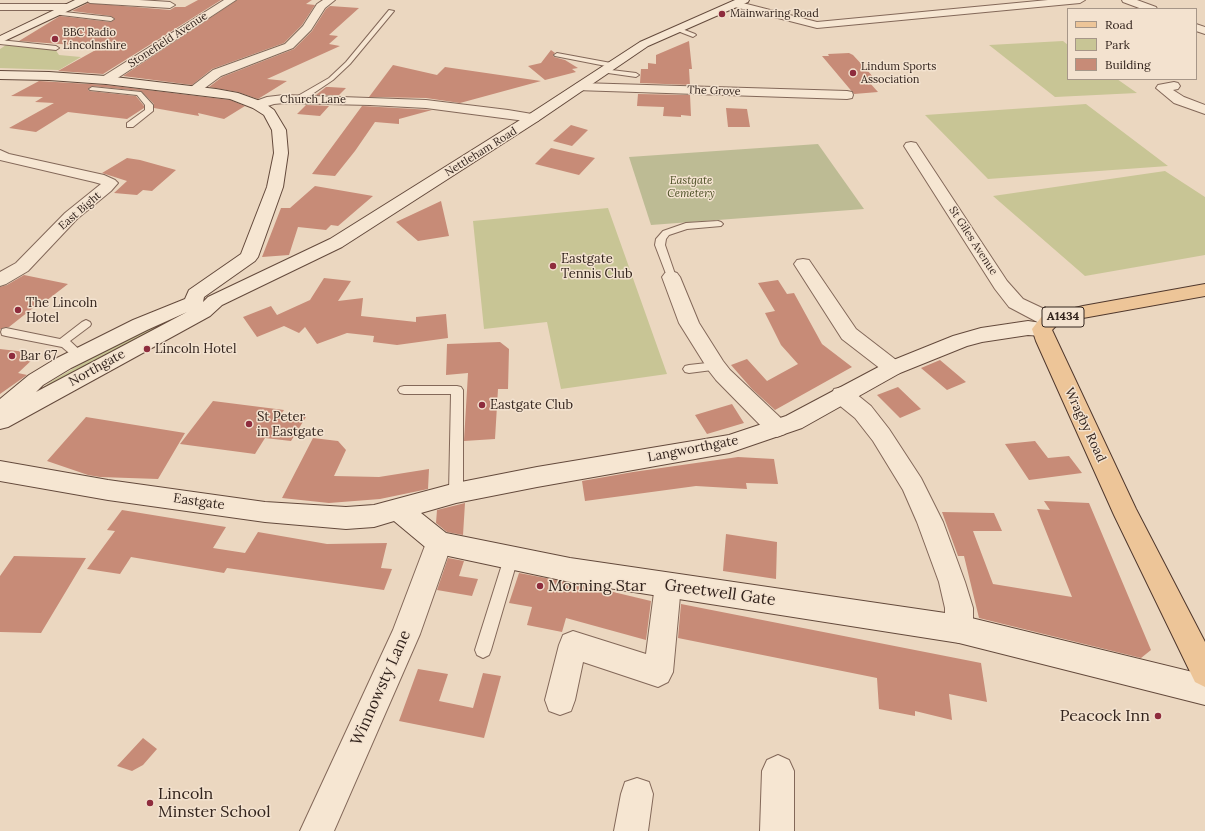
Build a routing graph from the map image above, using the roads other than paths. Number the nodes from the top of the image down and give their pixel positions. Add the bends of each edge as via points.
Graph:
1 (82, 0) edge
2 (90, 0) edge
3 (231, 0) edge
4 (330, 0) edge
5 (1080, 0) edge
6 (1127, 0) edge
7 (135, 1) edge
8 (739, 2) edge
9 (929, 4) dead end
10 (170, 5) dead end
11 (0, 7) edge
12 (69, 7) junction
13 (34, 8) junction
14 (1149, 8) edge
15 (392, 11) dead end
16 (56, 13) junction
17 (917, 16) junction
18 (111, 19) dead end
19 (677, 29) junction
20 (693, 34) dead end
21 (0, 41) edge
22 (56, 48) dead end
23 (557, 55) dead end
24 (607, 68) junction
25 (0, 75) edge
26 (636, 75) dead end
27 (103, 85) junction
28 (151, 85) junction
29 (1174, 86) dead end
30 (580, 87) junction
31 (192, 90) junction
32 (139, 93) junction
33 (847, 95) dead end
34 (88, 97) dead end
35 (299, 99) junction
36 (128, 100) dead end
37 (258, 105) junction
38 (1205, 110) edge
39 (533, 118) junction
40 (130, 125) dead end
41 (911, 146) dead end
42 (0, 154) edge
43 (718, 224) dead end
44 (249, 257) junction
45 (803, 264) dead end
46 (268, 276) junction
47 (671, 277) joint
48 (0, 280) edge
49 (1205, 290) edge
50 (215, 300) junction
51 (193, 303) junction
52 (86, 324) dead end
53 (1046, 325) junction
54 (6, 332) dead end
55 (72, 350) junction
56 (716, 366) junction
57 (893, 368) junction
58 (689, 369) dead end
59 (404, 390) dead end
60 (842, 395) junction
61 (0, 411) edge
62 (0, 421) edge
63 (777, 428) junction
64 (0, 471) edge
65 (456, 493) junction
66 (398, 509) junction
67 (439, 543) junction
68 (511, 558) junction
69 (668, 585) junction
70 (959, 629) junction
71 (483, 650) dead end
72 (1205, 672) edge
73 (1205, 690) edge
74 (560, 700) dead end
75 (778, 771) dead end
76 (637, 794) dead end
77 (317, 831) edge
78 (631, 831) edge
79 (777, 831) edge

1 - 12 street
2 - 7 street
3 - 27 street, Stonefield Avenue
4 - 31 street via 321,6 307,28 289,46 217,73
5 - 17 street
6 - 14 street
7 - 10 street
8 - 17 street via 817,26
8 - 19 street, Nettleham Road
9 - 17 street via 918,11
11 - 13 street
12 - 13 street
12 - 16 street
13 - 16 street
15 - 35 lane via 348,63 331,79
16 - 18 lane
16 - 21 street
19 - 20 lane
19 - 24 street, Nettleham Road via 644,44
21 - 22 lane
23 - 24 lane
24 - 26 lane
24 - 30 street, Nettleham Road
25 - 27 street via 49,76
27 - 28 street
27 - 32 lane
27 - 34 lane
28 - 31 street
28 - 32 lane
29 - 38 street via 1162,88 1179,100
30 - 33 street, The Grove
30 - 39 street, Nettleham Road
31 - 37 street via 233,96
32 - 36 lane
32 - 40 lane via 149,106 149,111
35 - 37 street, Church Lane via 278,99
35 - 39 street, Church Lane via 426,104
37 - 44 street via 275,120 282,153 275,187
39 - 46 street, Nettleham Road via 336,243
41 - 53 street, St Giles Avenue via 1001,285 1016,302
42 - 48 street, East Bight via 99,178 110,183 71,216 22,267
43 - 47 lane via 686,226 666,233 660,245
44 - 46 street via 256,270
44 - 51 street, Northgate via 196,294
45 - 57 street via 850,334
46 - 50 street, Nettleham Road
47 - 56 street via 689,323
49 - 53 main road, A1434 via 1083,312
50 - 51 street, Northgate
50 - 62 street, Northgate via 203,312
51 - 55 street, Northgate
52 - 55 lane via 65,340
53 - 57 street, Langworthgate via 981,335
53 - 72 main road, Wragby Road / A1434 via 1046,341 1126,515
54 - 55 lane
55 - 61 street, Northgate
56 - 58 lane
56 - 63 street
57 - 60 street, Langworthgate
59 - 65 lane via 457,390
60 - 63 street, Langworthgate via 794,422
60 - 70 street via 864,412 913,485 943,554 952,582 959,608
63 - 65 street, Langworthgate via 729,444
64 - 66 street, Eastgate via 108,490 265,512 346,518 374,516
65 - 66 street, Langworthgate
66 - 67 street, Greetwell Gate
67 - 68 street, Greetwell Gate
67 - 77 street, Winnowsty Lane via 406,634
68 - 69 street, Greetwell Gate
68 - 71 lane
69 - 70 street, Greetwell Gate
69 - 74 street via 658,672 573,645
70 - 73 street, Greetwell Gate
75 - 79 street
76 - 78 street

